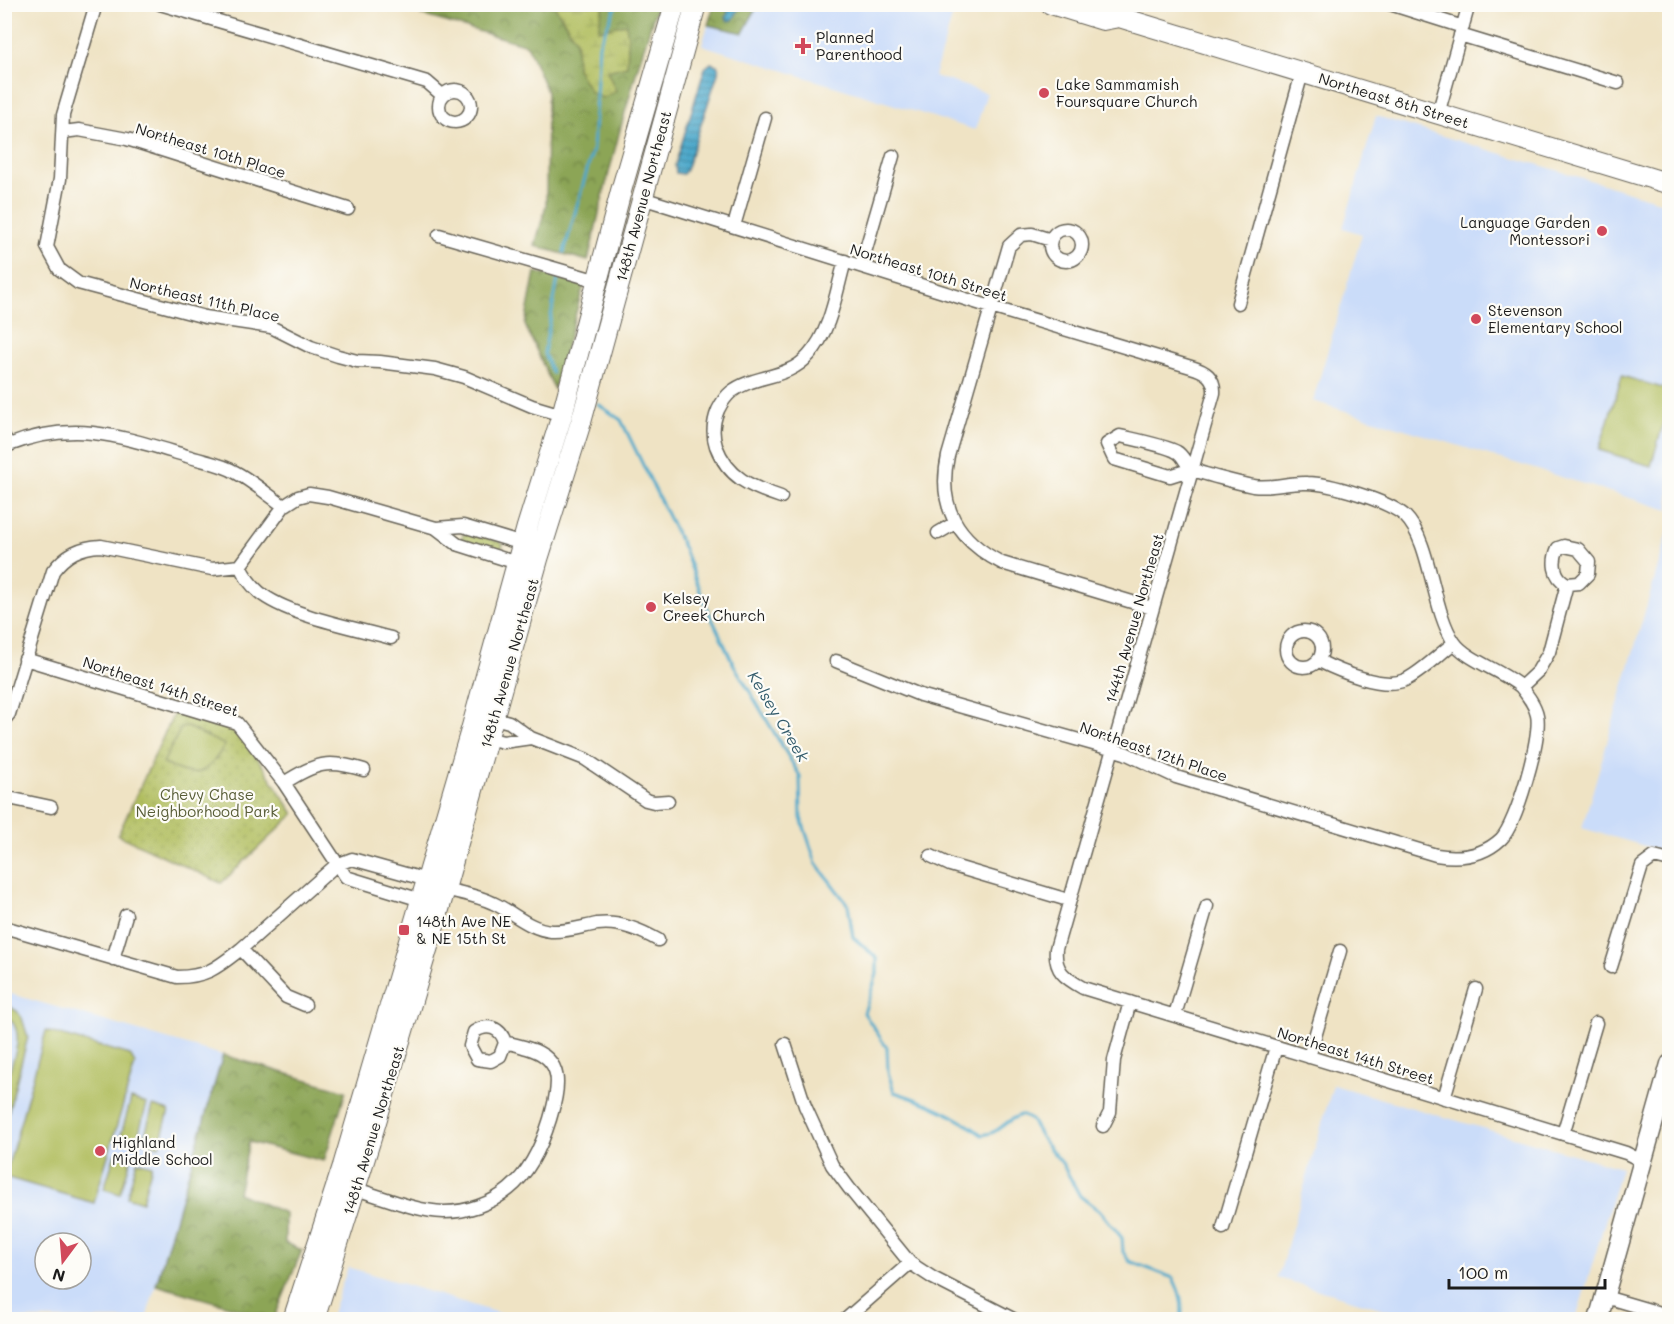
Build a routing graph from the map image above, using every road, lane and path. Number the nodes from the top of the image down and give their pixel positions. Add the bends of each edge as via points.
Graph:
1 (96, 4) edge
2 (160, 4) edge
3 (675, 4) edge
4 (696, 4) edge
5 (1051, 4) edge
6 (1390, 4) edge
7 (1469, 4) edge
8 (1112, 11) edge
9 (1461, 31) junction
10 (1302, 73) junction
11 (1618, 83) dead end
12 (442, 95) dead end
13 (646, 101) junction
14 (1437, 114) junction
15 (765, 118) dead end
16 (63, 132) junction
17 (655, 151) junction
18 (893, 156) dead end
19 (1670, 184) edge
20 (642, 198) junction
21 (348, 209) dead end
22 (735, 226) junction
23 (439, 236) dead end
24 (1051, 240) dead end
25 (845, 261) junction
26 (861, 266) junction
27 (598, 281) junction
28 (1238, 303) dead end
29 (991, 307) junction
30 (1208, 375) joint
31 (562, 415) junction
32 (6, 443) edge
33 (1192, 469) junction
34 (782, 497) dead end
35 (284, 506) junction
36 (955, 524) junction
37 (436, 528) junction
38 (938, 533) dead end
39 (522, 544) junction
40 (538, 559) junction
41 (240, 566) junction
42 (1567, 584) dead end
43 (1152, 608) junction
44 (391, 638) dead end
45 (1454, 643) junction
46 (25, 659) junction
47 (836, 661) dead end
48 (1319, 661) dead end
49 (1521, 687) junction
50 (494, 718) junction
51 (4, 720) edge
52 (479, 734) junction
53 (531, 738) junction
54 (1112, 749) junction
55 (364, 770) dead end
56 (284, 783) junction
57 (4, 797) edge
58 (668, 801) dead end
59 (51, 807) dead end
60 (931, 856) dead end
61 (1670, 861) edge
62 (336, 865) junction
63 (427, 880) junction
64 (445, 889) junction
65 (421, 900) junction
66 (1068, 900) junction
67 (1207, 906) dead end
68 (126, 915) dead end
69 (4, 927) edge
70 (658, 940) dead end
71 (242, 949) junction
72 (1340, 951) dead end
73 (113, 959) junction
74 (1611, 967) dead end
75 (1063, 975) joint
76 (1476, 989) dead end
77 (1130, 1002) junction
78 (304, 1005) dead end
79 (1175, 1016) junction
80 (1596, 1023) dead end
81 (505, 1043) dead end
82 (785, 1044) dead end
83 (1276, 1047) junction
84 (1309, 1057) junction
85 (1670, 1064) edge
86 (1444, 1098) junction
87 (1664, 1108) edge
88 (1103, 1126) dead end
89 (1563, 1134) junction
90 (1642, 1161) junction
91 (343, 1166) junction
92 (355, 1189) junction
93 (349, 1208) junction
94 (1223, 1228) dead end
95 (910, 1263) junction
96 (1605, 1296) junction
97 (1654, 1315) edge
98 (1670, 1316) edge
99 (293, 1320) edge
100 (314, 1320) edge
101 (845, 1320) edge
102 (1015, 1320) edge
103 (1598, 1320) edge

1 - 16 street via 63,115
2 - 12 street via 427,82
3 - 13 main road, 148th Avenue Northeast
4 - 17 main road, 148th Avenue Northeast
5 - 8 main road, Northeast 8th Street via 1103,21
6 - 9 street
7 - 9 street
8 - 10 main road, Northeast 8th Street
9 - 11 street
9 - 14 street
10 - 14 main road, Northeast 8th Street
10 - 28 street
13 - 17 main road via 653,95 662,100
13 - 27 main road, 148th Avenue Northeast
14 - 19 main road, Northeast 8th Street
15 - 22 street
16 - 21 street, Northeast 10th Place via 79,130 127,139
16 - 31 street, Northeast 11th Place via 60,179 47,247 59,269 78,283 206,317 271,327 310,347 357,361 435,369
17 - 20 main road, 148th Avenue Northeast
18 - 26 street
20 - 22 street, Northeast 10th Street
20 - 40 main road, 148th Avenue Northeast via 581,422
22 - 25 street, Northeast 10th Street
23 - 27 street
24 - 29 street via 1032,234 1014,239
25 - 26 street, Northeast 10th Street
25 - 34 street via 823,334 808,357 782,373 730,392 716,416 715,442 729,471 758,489
26 - 29 street, Northeast 10th Street
27 - 31 main road, 148th Avenue Northeast
29 - 30 street, Northeast 10th Street via 1180,363
29 - 36 street via 944,473 944,492
30 - 33 street, 144th Avenue Northeast via 1215,384 1214,393
31 - 39 main road, 148th Avenue Northeast
32 - 35 street via 60,430 103,433 234,470
33 - 33 street via 1177,452 1120,436 1107,444 1114,459 1170,476
33 - 43 street, 144th Avenue Northeast
33 - 45 street via 1266,488 1307,482 1331,486 1392,506 1406,516 1416,532
35 - 37 street via 309,494
35 - 41 street
36 - 38 street
36 - 43 street via 986,555 1002,563
37 - 39 street via 463,526
37 - 39 street via 457,544
39 - 40 main road via 535,521 540,526
39 - 52 main road, 148th Avenue Northeast
40 - 50 main road, 148th Avenue Northeast
41 - 44 street via 258,591 275,602
41 - 46 street via 212,569 101,546 86,547 65,557 53,571
42 - 49 street via 1549,652 1538,671
43 - 54 street, 144th Avenue Northeast
45 - 48 street via 1397,683 1384,684
45 - 49 street
46 - 51 street
46 - 56 street, Northeast 14th Street via 237,723
47 - 54 street, Northeast 12th Place via 920,695
49 - 54 street, Northeast 12th Place via 1532,702 1538,734 1512,824 1493,846 1454,858 1176,777
50 - 52 main road, 148th Avenue Northeast
50 - 53 street via 509,722
52 - 53 street via 502,742
52 - 63 main road, 148th Avenue Northeast
52 - 64 main road, 148th Avenue Northeast via 475,781
53 - 58 street via 585,759 646,800
54 - 66 street, 144th Avenue Northeast
55 - 56 street via 343,764 321,764
56 - 62 street, Northeast 14th Street
57 - 59 street
60 - 66 street
61 - 74 street via 1659,857 1648,860 1638,872
62 - 63 street via 352,860
62 - 65 street via 346,877
62 - 71 street
63 - 65 main road, 148th Avenue Northeast
64 - 70 street via 493,902 529,924 550,931 599,924 628,926
64 - 92 main road, 148th Avenue Northeast
65 - 91 main road, 148th Avenue Northeast
66 - 75 street, 144th Avenue Northeast via 1055,960
67 - 79 street
68 - 73 street
69 - 73 street
71 - 73 street via 205,975 193,977 177,977
71 - 78 street via 286,997
72 - 84 street
75 - 77 street, Northeast 14th Street via 1083,988
76 - 86 street
77 - 79 street, Northeast 14th Street
77 - 88 street via 1112,1069 1110,1112
79 - 83 street, Northeast 14th Street
80 - 89 street
81 - 92 street via 542,1053 551,1062 558,1082 537,1153 509,1189 473,1208 445,1212 424,1210
82 - 95 street via 805,1106 832,1165
83 - 84 street, Northeast 14th Street
83 - 94 street
84 - 86 street, Northeast 14th Street
85 - 87 main road
86 - 89 street, Northeast 14th Street
87 - 90 main road
89 - 90 street, Northeast 14th Street
90 - 96 main road
91 - 93 main road via 337,1200
91 - 99 main road, 148th Avenue Northeast
92 - 93 main road, 148th Avenue Northeast
93 - 100 main road, 148th Avenue Northeast
95 - 101 street
95 - 102 street
96 - 97 street
96 - 103 main road
97 - 98 street

